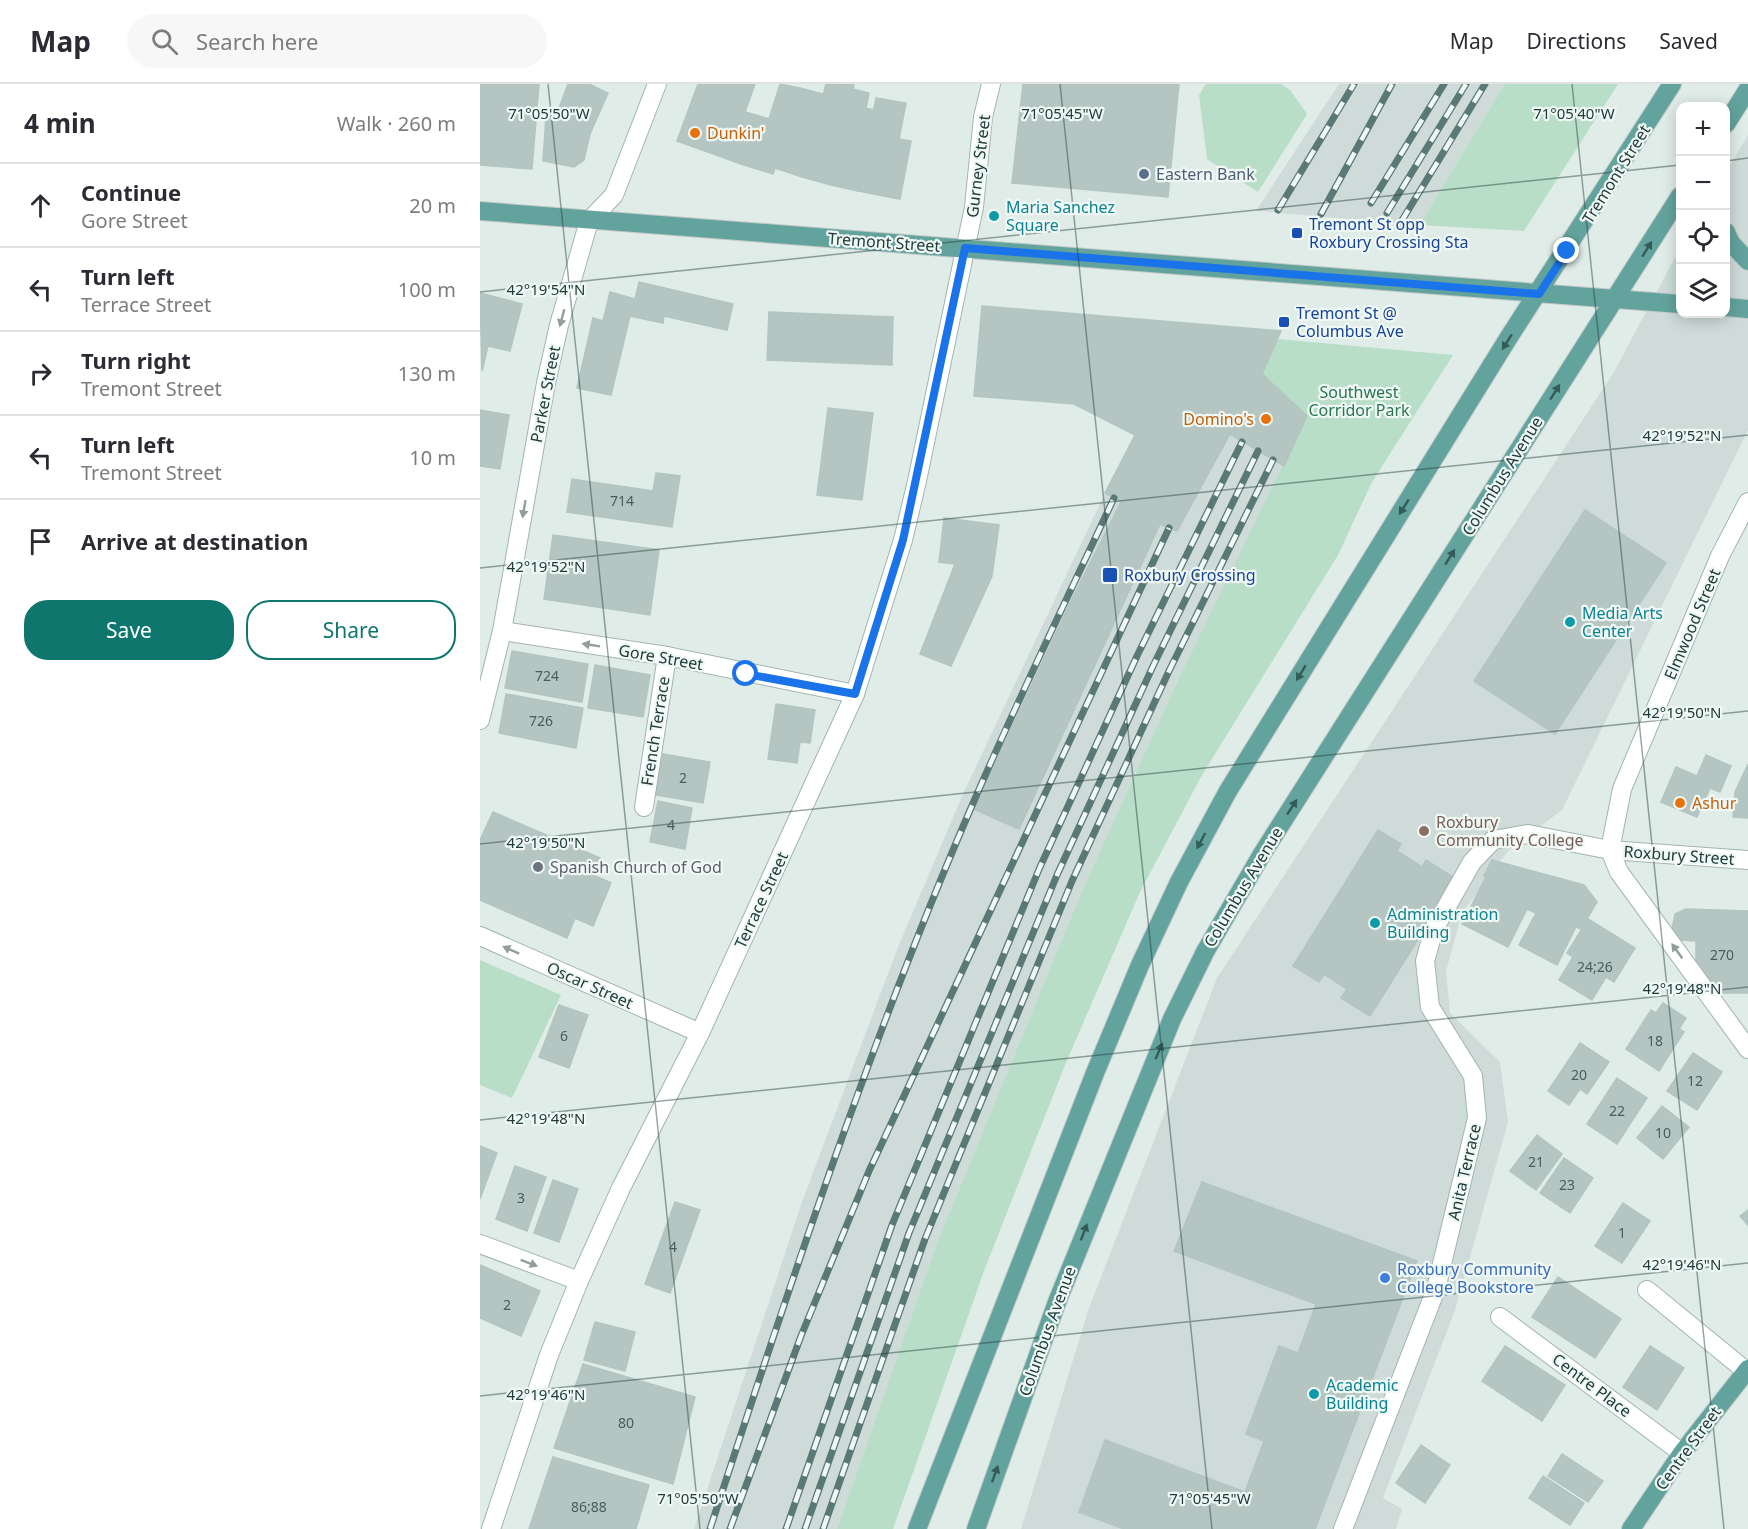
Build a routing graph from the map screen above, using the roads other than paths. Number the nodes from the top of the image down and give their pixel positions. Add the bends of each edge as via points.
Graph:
1 (657, 84) edge
2 (991, 84) edge
3 (1672, 84) edge
4 (1748, 89) edge
5 (1730, 116) edge
6 (1676, 202) edge
7 (480, 211) edge
8 (589, 221) junction
9 (1730, 241) edge
10 (965, 248) junction
11 (1748, 261) edge
12 (1539, 294) junction
13 (1616, 299) junction
14 (1676, 304) edge
15 (1730, 307) edge
16 (1748, 309) edge
17 (1748, 502) edge
18 (502, 631) junction
19 (667, 656) junction
20 (855, 694) junction
21 (480, 720) edge
22 (644, 807) dead end
23 (1610, 850) junction
24 (1748, 860) edge
25 (480, 936) edge
26 (699, 1033) junction
27 (1748, 1049) edge
28 (480, 1244) edge
29 (579, 1281) junction
30 (1647, 1290) dead end
31 (1500, 1317) dead end
32 (1747, 1370) edge
33 (1682, 1453) junction
34 (491, 1529) edge
35 (917, 1529) edge
36 (976, 1529) edge
37 (1343, 1529) edge
38 (1631, 1529) edge

1 - 8 street, Parker Street via 614,195
2 - 10 street, Gurney Street
3 - 12 main road, Tremont Street
4 - 5 main road
13 -> 6 main road
7 - 8 main road, Tremont Street
8 - 10 main road, Tremont Street
8 -> 18 street, Parker Street via 546,382
9 - 11 main road
10 - 12 main road, Tremont Street
10 - 20 street, Terrace Street via 903,540
12 - 13 main road, Tremont Street
12 -> 35 main road via 1228,791 1175,890 1095,1073
13 - 14 main road, Tremont Street
36 -> 13 main road, Columbus Avenue via 1093,1210 1172,1019 1205,952 1262,854
15 - 16 main road
17 - 23 street, Elmwood Street via 1720,556 1622,789
19 -> 18 street, Gore Street
18 - 21 street, Parker Street
19 - 20 street, Gore Street
19 - 22 street, French Terrace
20 - 26 street, Terrace Street
23 - 24 street, Roxbury Street
27 -> 23 street via 1620,872
23 - 37 street, Anita Terrace via 1528,834 1493,840 1472,862 1434,929 1425,961 1430,1007 1473,1076 1477,1118 1436,1289
26 -> 25 street, Oscar Street
26 - 29 street, Terrace Street
28 -> 29 street
29 - 34 street, Terrace Street via 549,1354
30 - 32 street
31 - 33 street, Centre Place
32 - 33 main road, Centre Street
33 - 38 main road, Centre Street

